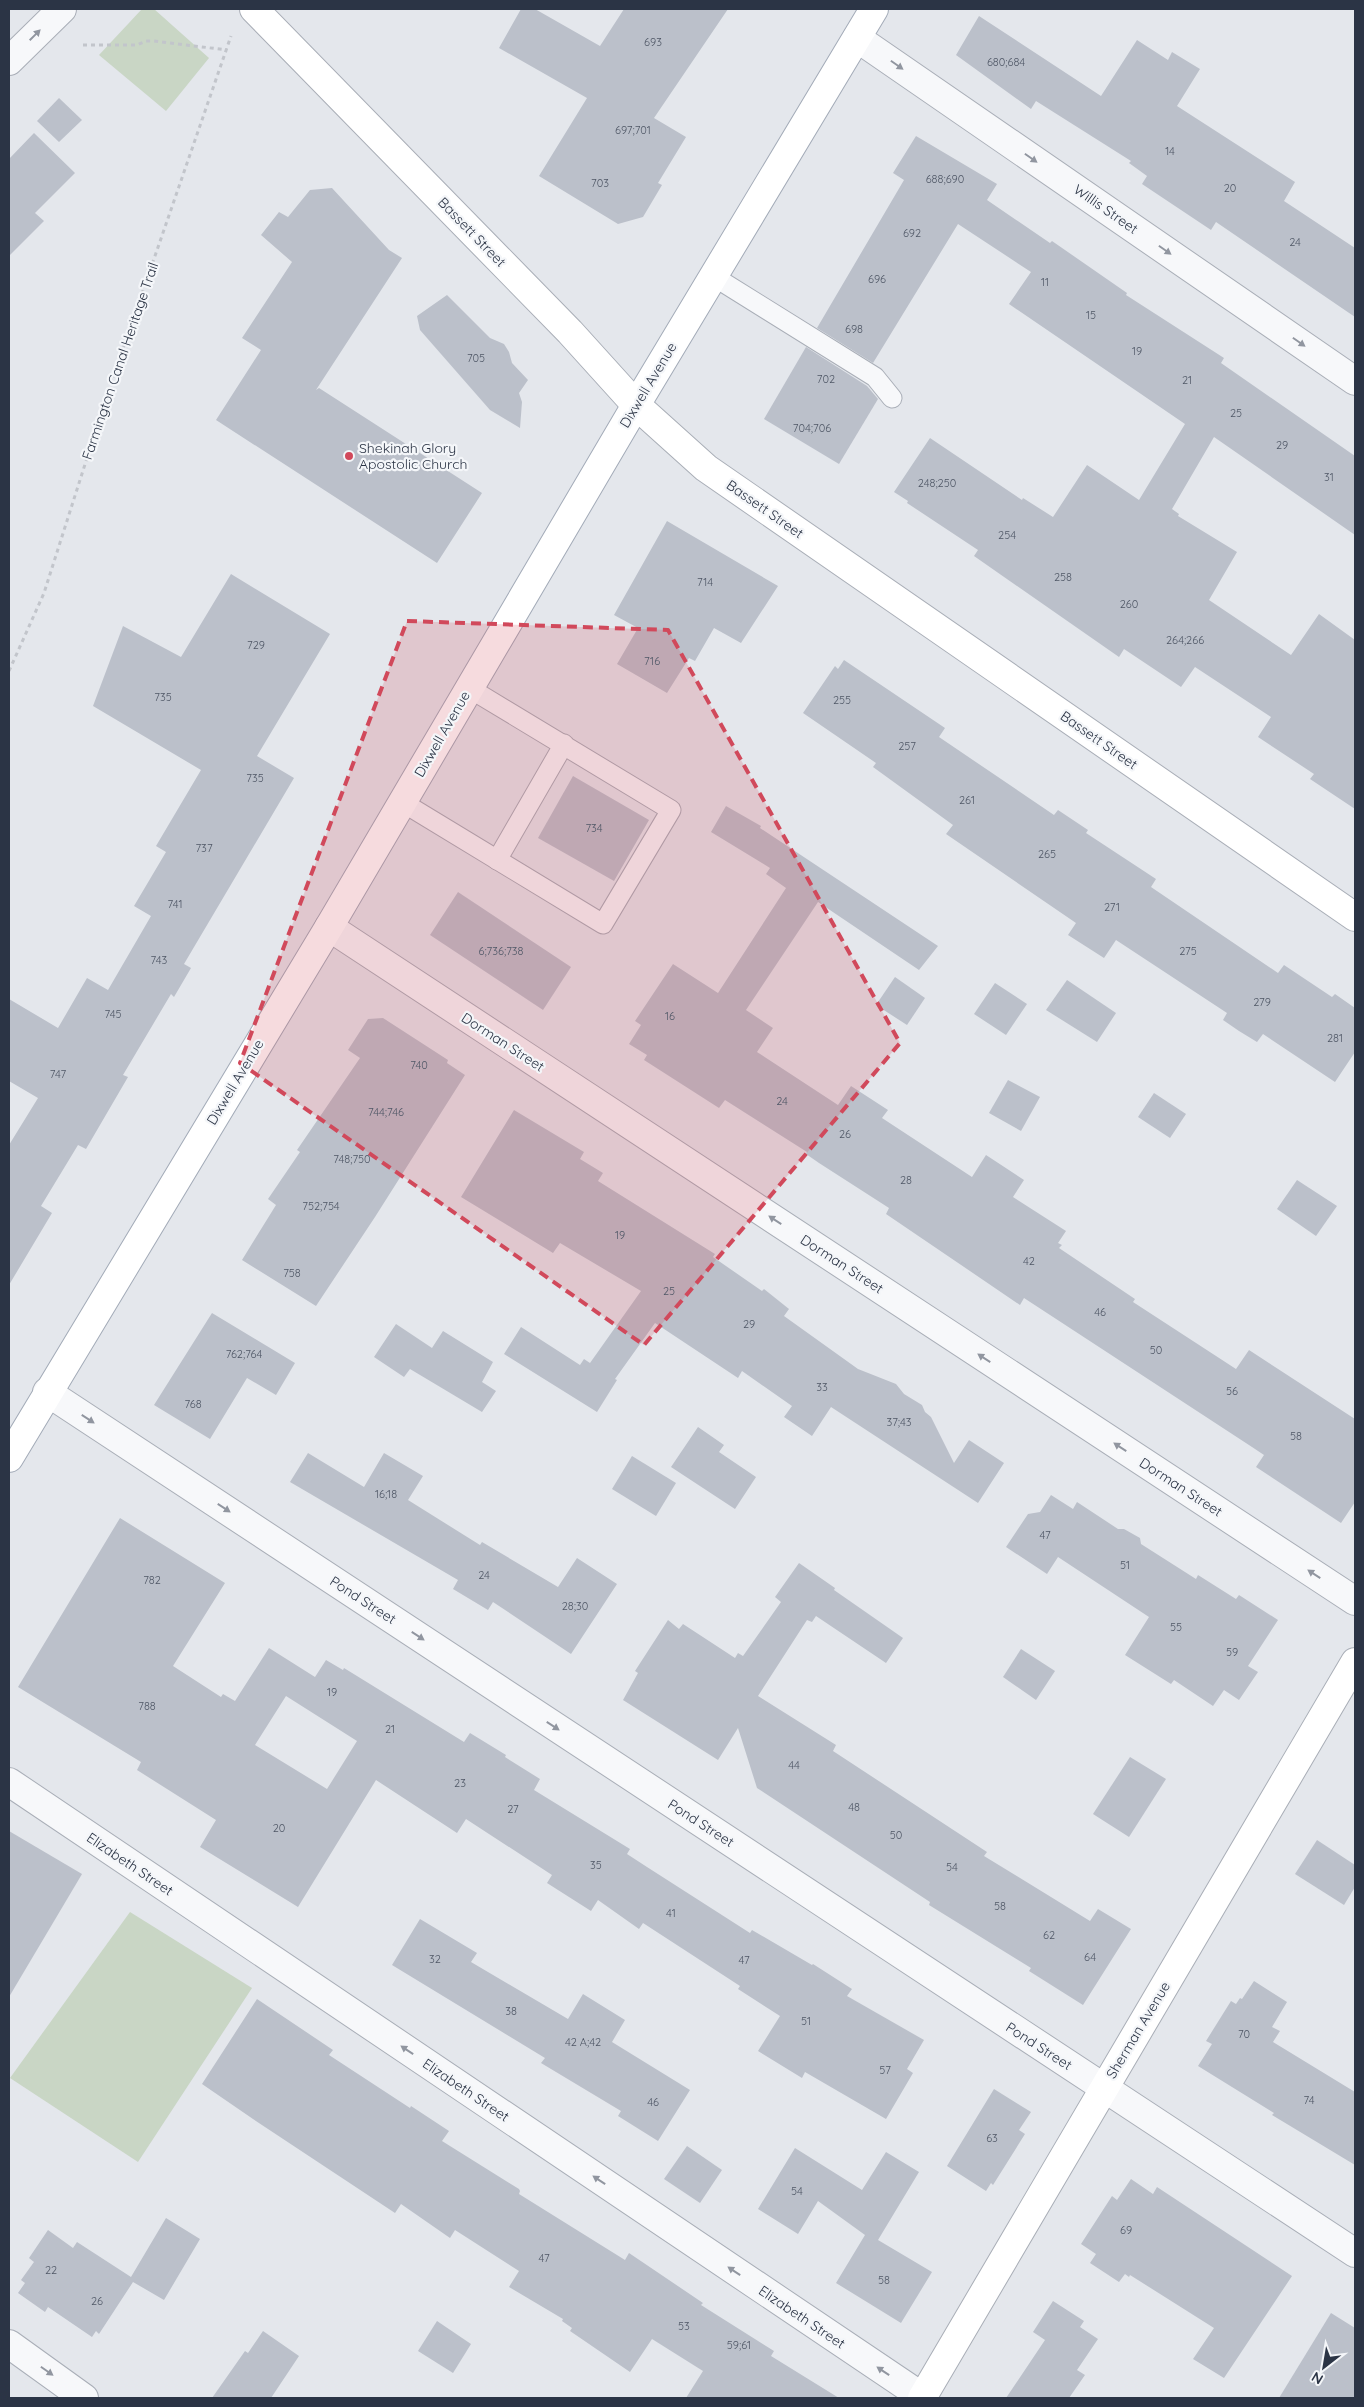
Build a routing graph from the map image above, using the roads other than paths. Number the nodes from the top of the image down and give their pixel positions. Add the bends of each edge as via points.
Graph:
1 (62, 9) edge
2 (254, 9) edge
3 (874, 9) edge
4 (857, 38) junction
5 (9, 61) edge
6 (713, 276) junction
7 (1355, 381) edge
8 (892, 398) dead end
9 (636, 405) junction
10 (470, 688) junction
11 (564, 744) junction
12 (402, 802) junction
13 (497, 860) junction
14 (1355, 917) edge
15 (329, 927) junction
16 (47, 1392) junction
17 (9, 1458) edge
18 (1355, 1601) edge
19 (1355, 1662) edge
20 (9, 1782) edge
21 (1104, 2088) junction
22 (1355, 2253) edge
23 (9, 2344) edge
24 (84, 2398) edge
25 (923, 2398) edge

5 -> 1 street
2 - 9 main road, Bassett Street via 570,332
3 - 4 main road, Dixwell Avenue
4 - 6 main road, Dixwell Avenue
4 -> 7 street, Willis Street
6 - 8 lane via 875,377
6 - 9 main road, Dixwell Avenue
9 - 10 main road, Dixwell Avenue
9 - 14 main road, Bassett Street via 706,468
10 - 11 lane
10 - 12 main road, Dixwell Avenue
11 - 13 lane
11 - 13 lane via 671,810 603,924
12 - 13 lane
12 - 15 main road, Dixwell Avenue
15 - 16 main road, Dixwell Avenue
18 -> 15 street, Dorman Street
16 - 17 main road, Dixwell Avenue
16 -> 21 street, Pond Street
19 - 21 main road, Sherman Avenue
25 -> 20 street, Elizabeth Street
21 - 22 street, Pond Street
21 - 25 main road, Sherman Avenue
23 -> 24 street

